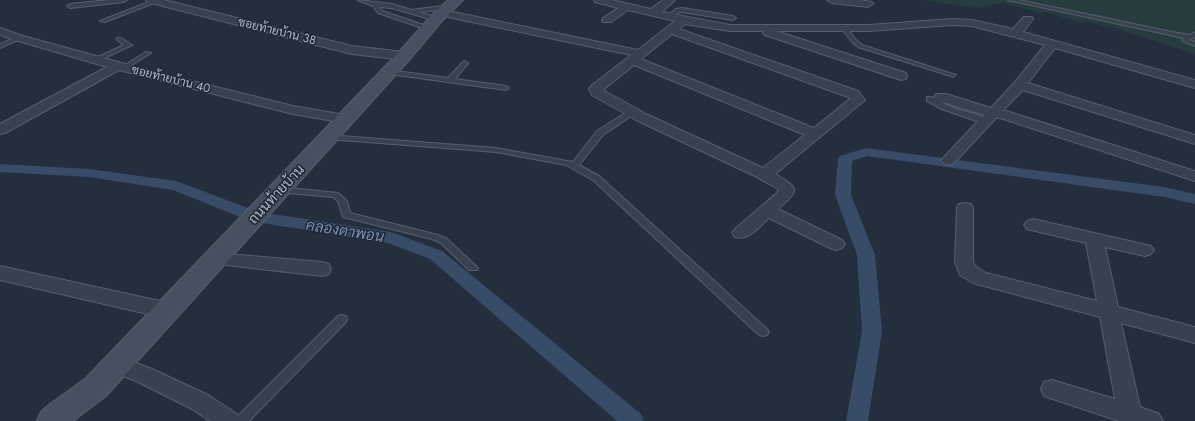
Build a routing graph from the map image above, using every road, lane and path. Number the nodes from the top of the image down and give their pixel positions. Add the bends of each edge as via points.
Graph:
1 (124, 0) edge
2 (360, 0) edge
3 (599, 0) edge
4 (670, 0) edge
5 (832, 0) edge
6 (1011, 0) edge
7 (161, 1) edge
8 (868, 2) edge
9 (375, 5) junction
10 (70, 6) dead end
11 (626, 7) junction
12 (445, 10) edge
13 (408, 12) junction
14 (653, 13) junction
15 (669, 16) junction
16 (733, 18) dead end
17 (1028, 19) dead end
18 (607, 20) dead end
19 (683, 20) junction
20 (103, 21) dead end
21 (869, 28) junction
22 (755, 29) junction
23 (845, 29) junction
24 (672, 30) junction
25 (0, 31) edge
26 (1016, 32) junction
27 (1193, 35) edge
28 (19, 38) junction
29 (119, 39) dead end
30 (1053, 43) junction
31 (1195, 44) edge
32 (0, 46) edge
33 (148, 53) dead end
34 (404, 56) junction
35 (638, 57) junction
36 (96, 60) junction
37 (465, 63) dead end
38 (121, 66) junction
39 (389, 72) junction
40 (953, 75) dead end
41 (902, 76) dead end
42 (450, 80) junction
43 (1195, 84) edge
44 (1020, 85) junction
45 (506, 88) dead end
46 (935, 98) dead end
47 (633, 112) junction
48 (991, 116) junction
49 (345, 119) junction
50 (0, 130) edge
51 (815, 134) junction
52 (328, 137) junction
53 (1195, 140) edge
54 (949, 160) dead end
55 (574, 166) junction
56 (763, 174) junction
57 (1195, 176) edge
58 (268, 203) junction
59 (966, 208) dead end
60 (767, 210) junction
61 (1033, 225) dead end
62 (741, 233) dead end
63 (1094, 238) junction
64 (836, 244) dead end
65 (1145, 250) dead end
66 (216, 259) junction
67 (473, 268) dead end
68 (322, 269) dead end
69 (0, 273) edge
70 (168, 311) junction
71 (1110, 312) junction
72 (342, 319) dead end
73 (764, 332) dead end
74 (1195, 335) edge
75 (118, 365) junction
76 (96, 387) junction
77 (1052, 389) dead end
78 (1137, 419) edge
79 (52, 421) edge
80 (76, 421) edge
81 (229, 421) edge
82 (241, 421) edge

1 - 10 lane
2 - 9 lane
3 - 11 street
4 - 14 street
5 - 8 street
6 - 27 lane via 1172,34
7 - 20 lane
7 - 34 street, ซอยท้ายบ้าน 38 via 352,50
8 - 21 street
9 - 12 lane via 380,12
9 - 13 lane via 392,6
11 - 14 street
11 - 18 street
12 - 13 lane
12 - 13 lane
12 - 34 street, ถนนท้ายบ้าน
12 - 35 street
14 - 15 street
15 - 16 lane via 682,10
15 - 19 street
17 - 26 street
19 - 22 street via 730,28
19 - 24 street
21 - 23 street
21 - 26 street via 961,22
22 - 23 street
22 - 41 street
23 - 40 lane via 860,46
24 - 35 street
24 - 51 street via 853,94 857,98 858,100
25 - 28 street, ซอยท้ายบ้าน 40
26 - 30 street
27 - 31 lane via 1185,40
28 - 32 lane
28 - 36 street, ซอยท้ายบ้าน 40
29 - 36 lane via 129,45
30 - 43 street
30 - 44 street
33 - 38 lane
34 - 39 street, ถนนท้ายบ้าน
35 - 47 street via 596,89
35 - 51 street
36 - 38 street, ซอยท้ายบ้าน 40
37 - 42 lane
38 - 49 street, ซอยท้ายบ้าน 40 via 299,112
38 - 50 street
39 - 42 lane
39 - 49 street, ถนนท้ายบ้าน
42 - 45 lane
44 - 48 street
44 - 53 street
46 - 48 street
47 - 55 lane via 600,133
47 - 56 street
48 - 54 street
48 - 57 street
49 - 52 street, ถนนท้ายบ้าน
51 - 56 street
52 - 55 lane via 496,150
52 - 58 street, ถนนท้ายบ้าน
55 - 73 lane via 596,178
56 - 60 street via 787,190
58 - 66 street, ถนนท้ายบ้าน
58 - 67 lane via 335,195 344,202 346,215 435,237 444,241
59 - 71 street via 964,262 967,270 980,278
60 - 62 street
60 - 64 street
61 - 63 street
63 - 65 street
63 - 71 street
66 - 68 street
66 - 70 street, ถนนท้ายบ้าน
69 - 70 street
70 - 75 street, ถนนท้ายบ้าน
71 - 74 street
71 - 78 street
72 - 82 lane
75 - 76 street, ถนนท้ายบ้าน
75 - 81 street via 200,402
76 - 79 street, ถนนท้ายบ้าน
76 - 80 street, ถนนท้ายบ้าน
77 - 78 street

